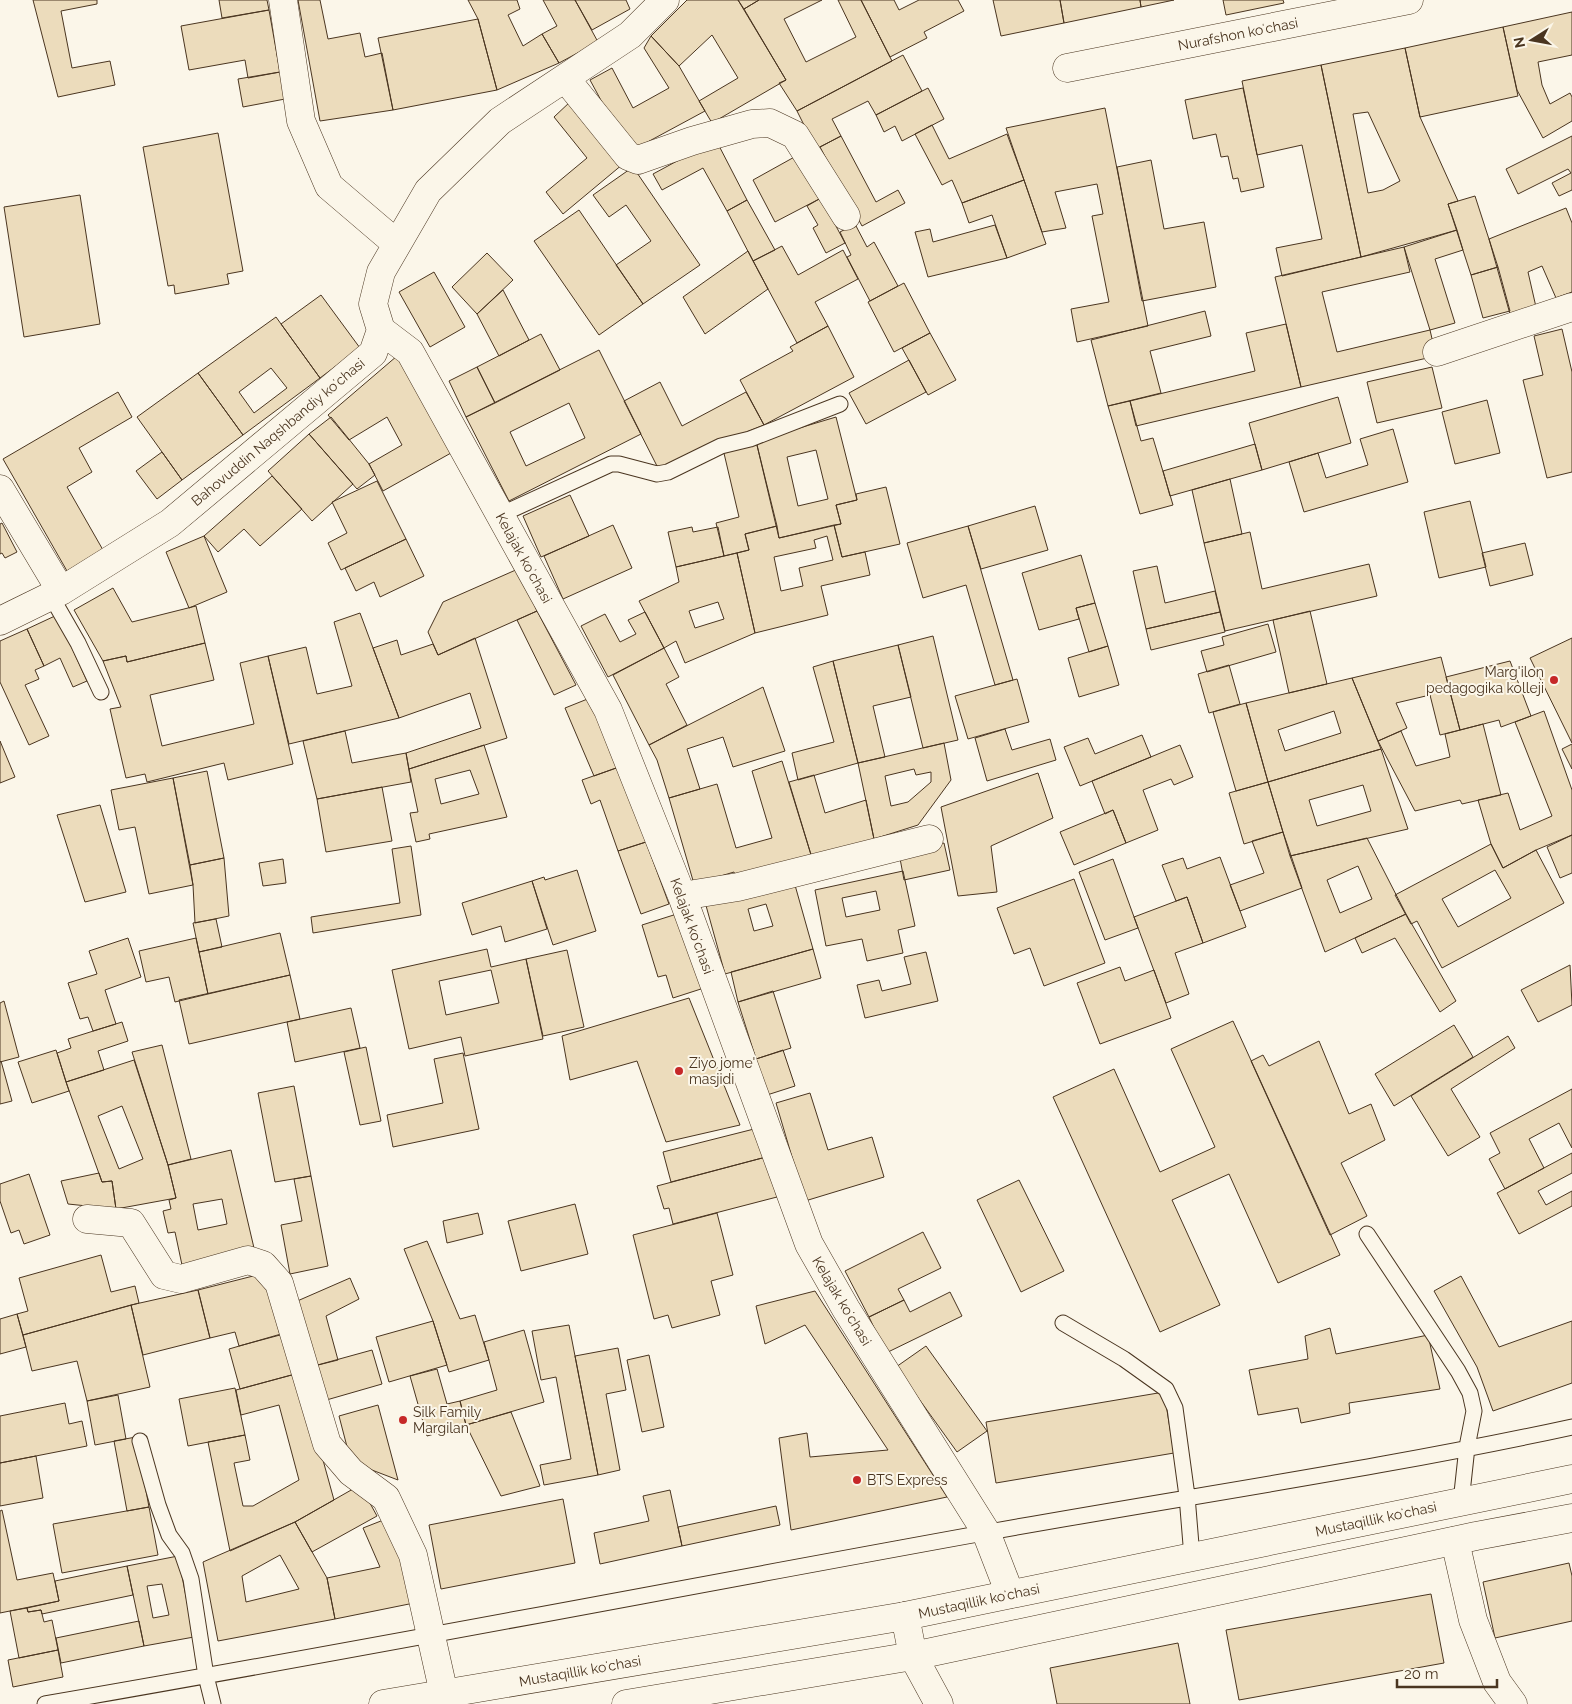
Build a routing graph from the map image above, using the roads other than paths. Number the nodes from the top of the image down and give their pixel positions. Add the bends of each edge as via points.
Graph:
1 (283, 0) edge
2 (665, 0) edge
3 (1409, 0) edge
4 (1066, 68) dead end
5 (565, 78) junction
6 (846, 216) dead end
7 (397, 244) junction
8 (1572, 306) edge
9 (381, 330) junction
10 (1437, 352) dead end
11 (840, 404) dead end
12 (0, 489) edge
13 (500, 515) junction
14 (56, 594) junction
15 (0, 621) edge
16 (101, 692) dead end
17 (929, 839) dead end
18 (682, 896) junction
19 (88, 1219) dead end
20 (1367, 1234) dead end
21 (1063, 1322) dead end
22 (1572, 1427) edge
23 (140, 1441) dead end
24 (1467, 1447) junction
25 (1572, 1479) edge
26 (1187, 1496) junction
27 (1461, 1502) junction
28 (1572, 1518) edge
29 (986, 1532) junction
30 (1455, 1541) junction
31 (1192, 1557) junction
32 (1010, 1594) junction
33 (905, 1616) junction
34 (431, 1634) junction
35 (913, 1656) junction
36 (206, 1676) junction
37 (444, 1694) junction
38 (933, 1703) edge
39 (45, 1704) edge
40 (213, 1704) edge
41 (383, 1704) edge
42 (626, 1704) edge
43 (1512, 1704) edge

1 - 7 street via 301,121 328,186
2 - 5 street via 630,35
3 - 4 street, Nurafshon koʻchasi
5 - 6 street via 628,156 638,160 752,124 770,124 795,135
5 - 7 street via 500,121 428,191
7 - 9 street via 381,272 374,304
8 - 10 street
9 - 13 street, Kelajak koʻchasi via 410,352
9 - 14 street, Bahovuddin Naqshbandiy koʻchasi via 373,353 170,523
11 - 13 lane via 750,439 721,446 668,472 657,474 611,464
12 - 14 street
13 - 18 street, Kelajak koʻchasi via 608,710
14 - 15 street, Bahovuddin Naqshbandiy koʻchasi
14 - 16 lane
17 - 18 street via 738,887
18 - 29 street, Kelajak koʻchasi via 809,1244 846,1309
19 - 34 street via 131,1223 164,1275 180,1278 248,1260 263,1265 279,1283 327,1444 351,1472 386,1498 413,1554
20 - 24 lane via 1470,1393 1474,1411
21 - 26 lane via 1166,1389 1174,1408
22 - 24 lane
23 - 36 lane via 169,1535 182,1554 191,1579
24 - 26 lane via 1249,1488
24 - 27 lane
25 - 27 street, Mustaqillik koʻchasi
26 - 29 lane
26 - 31 lane
27 - 31 street, Mustaqillik koʻchasi
28 - 30 street
29 - 32 street, Kelajak koʻchasi
29 - 34 lane
30 - 35 street
30 - 43 street via 1473,1620 1497,1682
31 - 32 street, Mustaqillik koʻchasi
32 - 33 street, Mustaqillik koʻchasi
33 - 35 street
33 - 37 street, Mustaqillik koʻchasi
34 - 36 lane
34 - 37 street
35 - 38 street
35 - 42 street
36 - 39 lane
36 - 40 lane
37 - 41 street, Mustaqillik koʻchasi

